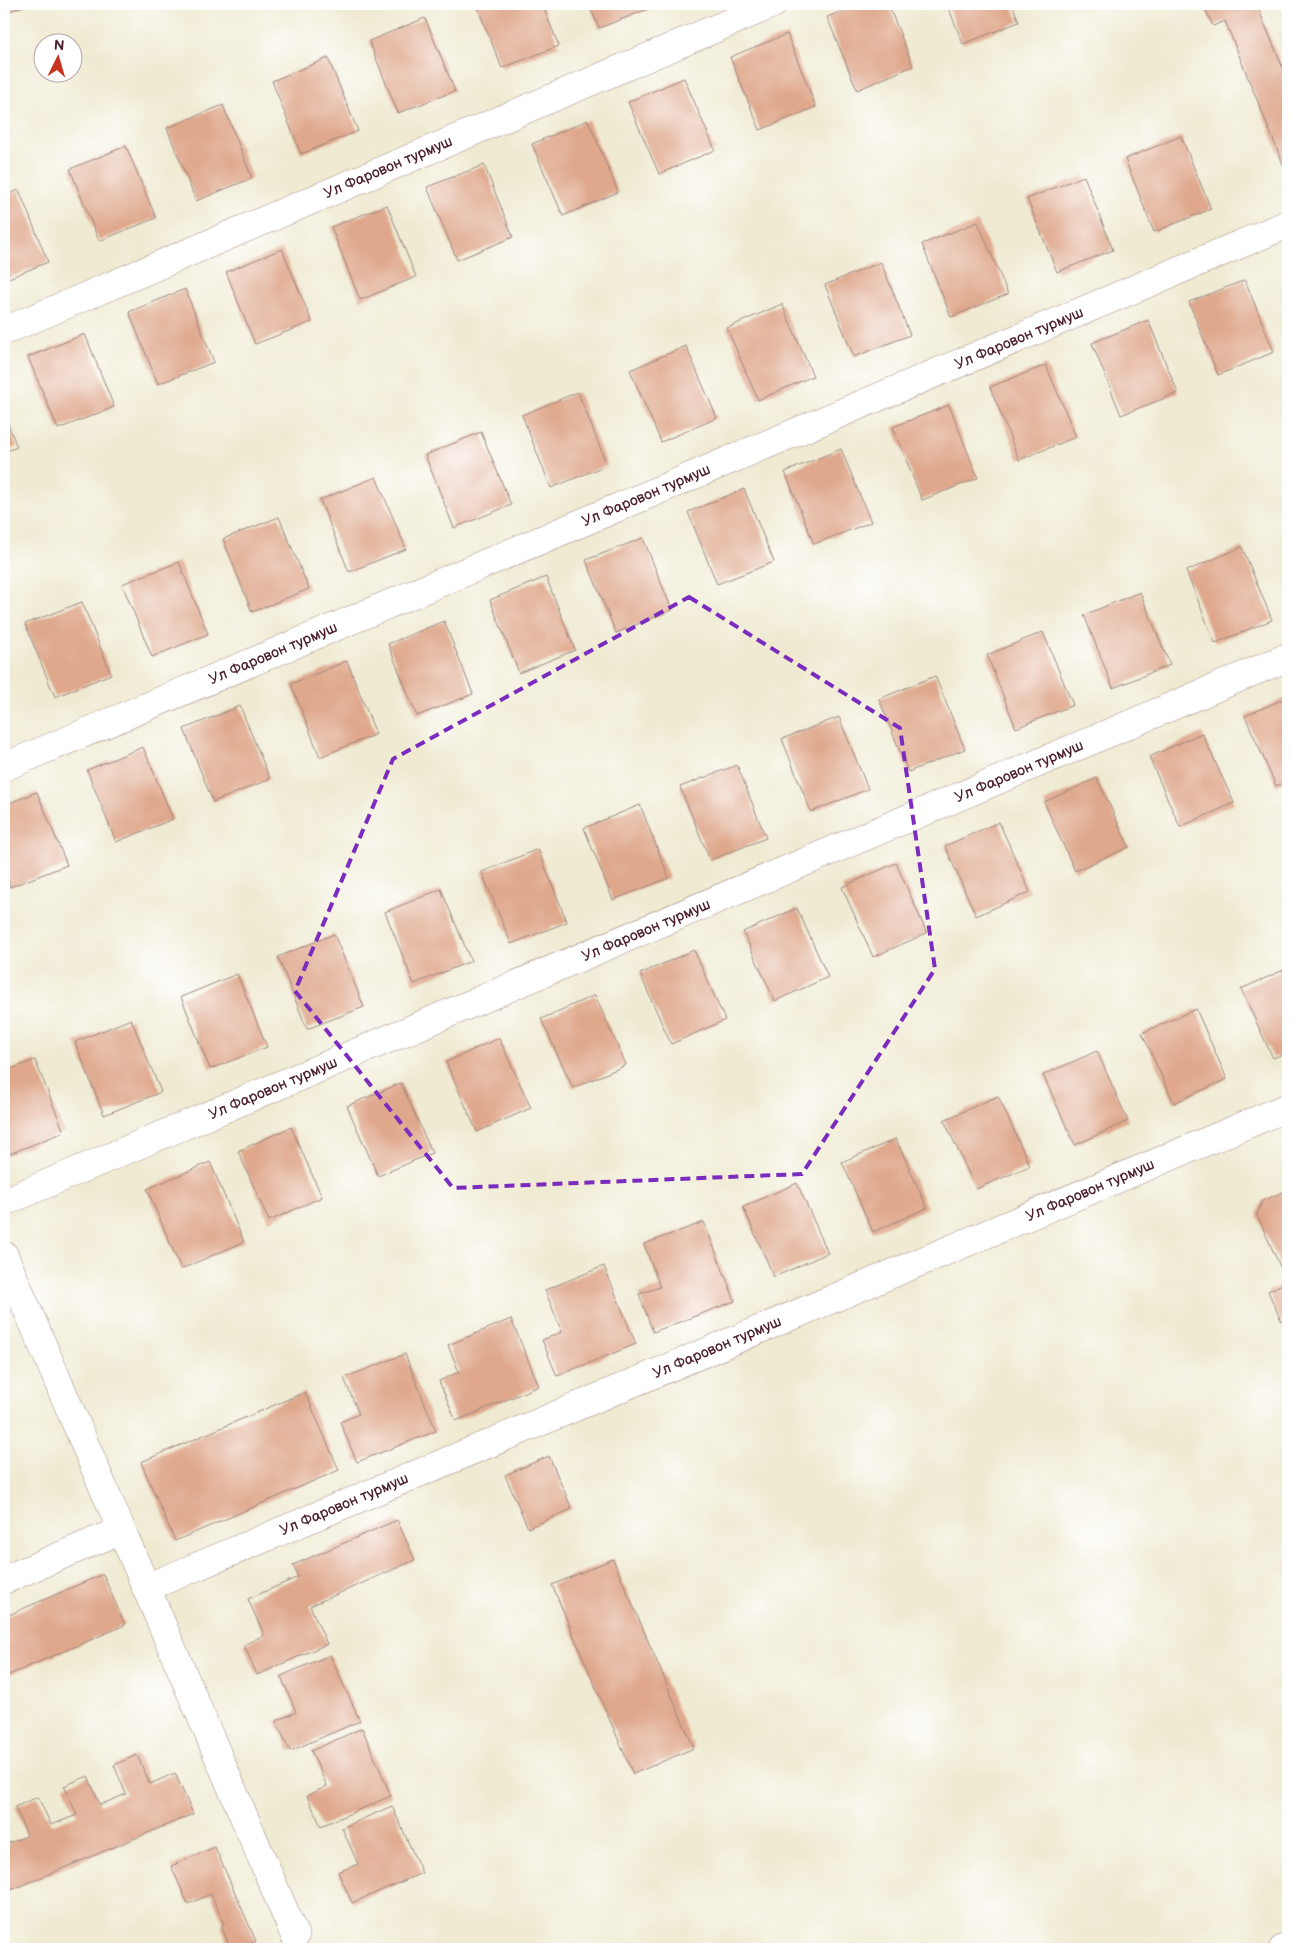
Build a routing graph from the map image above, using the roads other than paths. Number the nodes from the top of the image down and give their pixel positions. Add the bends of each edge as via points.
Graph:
1 (773, 4) edge
2 (1288, 224) edge
3 (4, 330) edge
4 (1288, 657) edge
5 (4, 767) edge
6 (1288, 1106) edge
7 (4, 1202) edge
8 (4, 1255) edge
9 (121, 1530) junction
10 (4, 1580) edge
11 (146, 1588) junction
12 (295, 1936) dead end
13 (1288, 1947) edge
14 (1283, 1949) edge

1 - 3 street, Ул Фаровон турмуш
2 - 5 street, Ул Фаровон турмуш
4 - 7 street, Ул Фаровон турмуш
6 - 11 street, Ул Фаровон турмуш
8 - 9 street
9 - 10 street
9 - 11 street
11 - 12 street
13 - 14 street

